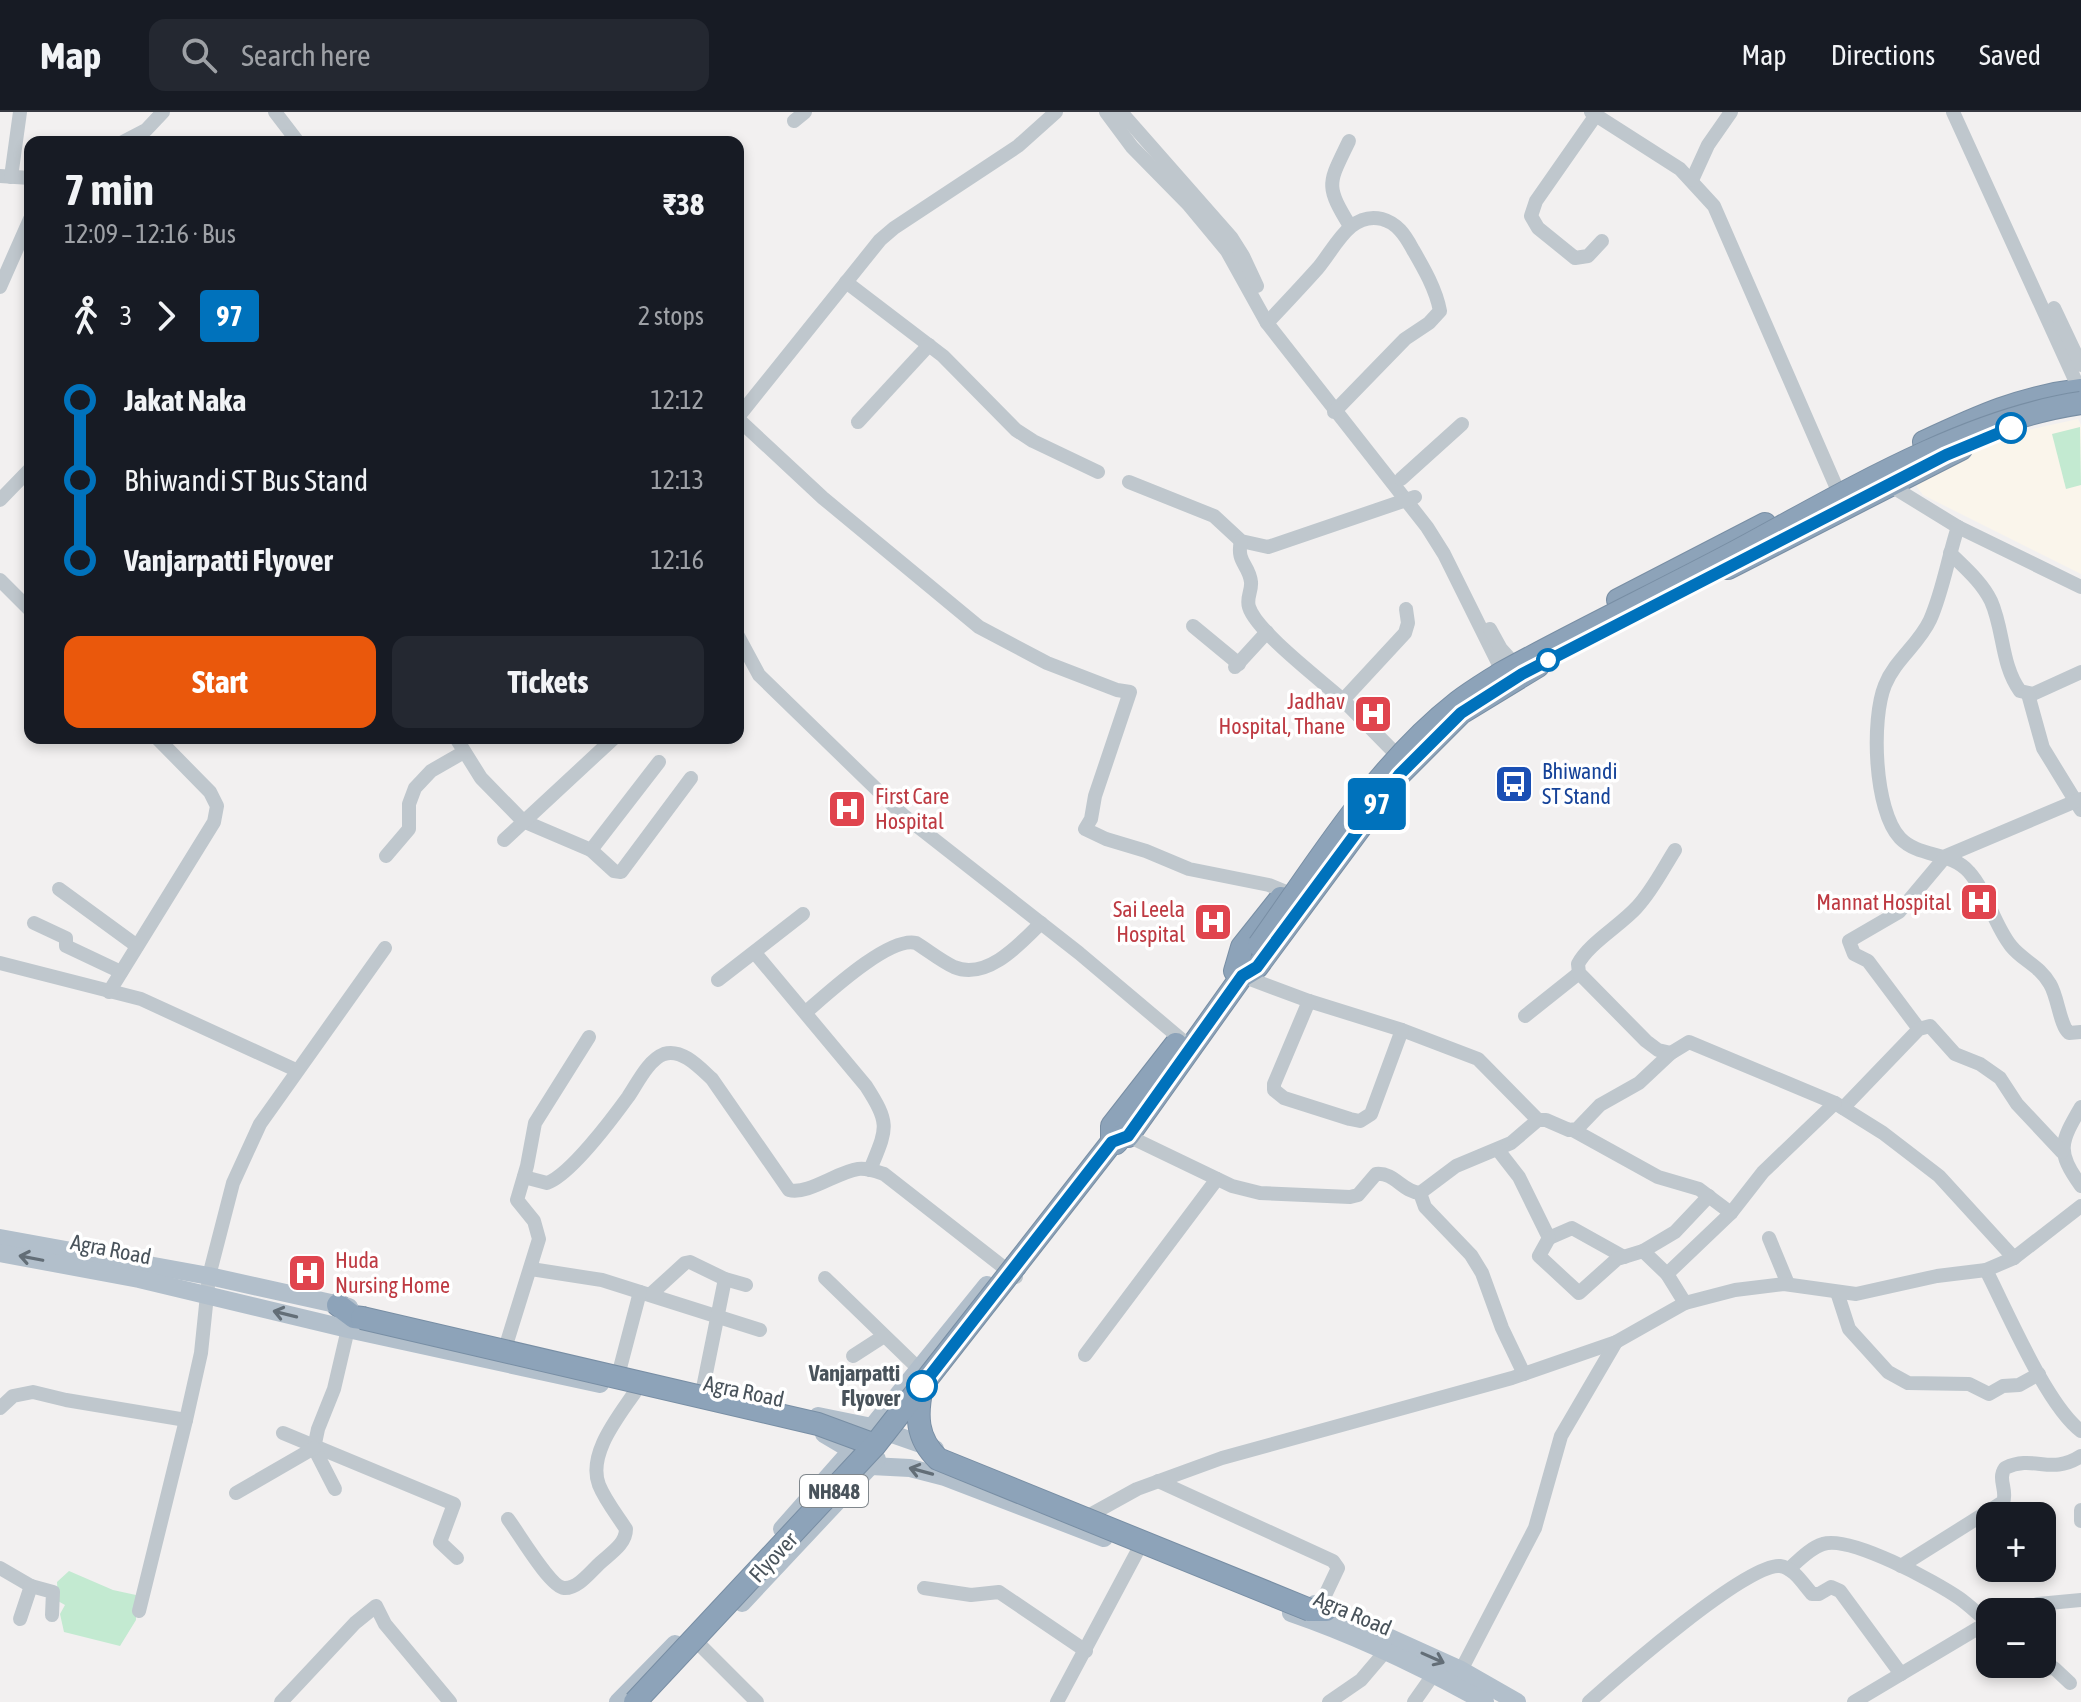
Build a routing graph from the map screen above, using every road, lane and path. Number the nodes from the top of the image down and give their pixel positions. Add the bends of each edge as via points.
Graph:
1 (20, 112) edge
2 (163, 112) edge
3 (275, 112) edge
4 (1056, 112) edge
5 (1106, 112) edge
6 (1121, 112) edge
7 (1731, 112) edge
8 (1953, 112) edge
9 (1962, 112) edge
10 (1593, 114) edge
11 (134, 136) edge
12 (293, 136) edge
13 (1349, 141) dead end
14 (1137, 143) junction
15 (5, 176) edge
16 (1692, 180) junction
17 (2000, 204) junction
18 (1350, 226) junction
19 (24, 233) edge
20 (1602, 241) dead end
21 (846, 282) junction
22 (0, 287) edge
23 (1270, 320) junction
24 (929, 345) junction
25 (2081, 365) edge
26 (2081, 391) edge
27 (2081, 403) edge
28 (1337, 408) junction
29 (744, 410) edge
30 (2081, 415) edge
31 (858, 422) dead end
32 (744, 424) edge
33 (1462, 424) dead end
34 (1867, 471) junction
35 (1098, 472) dead end
36 (24, 475) edge
37 (1401, 479) junction
38 (1129, 482) dead end
39 (1888, 484) junction
40 (1841, 497) junction
41 (1412, 499) junction
42 (0, 500) edge
43 (1958, 527) junction
44 (1241, 541) junction
45 (1950, 553) junction
46 (0, 580) edge
47 (2081, 587) edge
48 (24, 604) edge
49 (1406, 609) dead end
50 (1193, 626) dead end
51 (1267, 632) junction
52 (744, 651) edge
53 (1509, 669) junction
54 (2081, 672) edge
55 (2028, 694) junction
56 (1343, 700) junction
57 (163, 744) edge
58 (459, 744) edge
59 (607, 744) edge
60 (1393, 751) junction
61 (464, 752) junction
62 (659, 762) dead end
63 (691, 778) dead end
64 (2079, 803) edge
65 (523, 821) junction
66 (1340, 834) junction
67 (504, 840) dead end
68 (591, 850) junction
69 (1675, 850) dead end
70 (386, 856) dead end
71 (1946, 856) junction
72 (59, 889) dead end
73 (1286, 892) junction
74 (803, 914) dead end
75 (34, 923) dead end
76 (1041, 923) junction
77 (137, 946) junction
78 (385, 948) dead end
79 (755, 953) junction
80 (0, 963) edge
81 (1246, 963) junction
82 (121, 972) junction
83 (1579, 973) junction
84 (718, 980) dead end
85 (109, 992) junction
86 (1309, 1001) junction
87 (806, 1012) junction
88 (1525, 1016) dead end
89 (1919, 1029) junction
90 (1402, 1030) junction
91 (2081, 1032) edge
92 (589, 1037) dead end
93 (1185, 1043) junction
94 (1671, 1053) junction
95 (296, 1070) junction
96 (1839, 1105) junction
97 (2081, 1107) edge
98 (1538, 1120) junction
99 (1573, 1130) junction
100 (1118, 1137) junction
101 (1498, 1150) junction
102 (2062, 1152) junction
103 (870, 1170) junction
104 (524, 1177) junction
105 (1217, 1179) junction
106 (2081, 1186) edge
107 (1420, 1193) junction
108 (1709, 1196) junction
109 (2081, 1206) edge
110 (1731, 1213) junction
111 (0, 1238) edge
112 (1549, 1238) junction
113 (1769, 1238) dead end
114 (1643, 1251) junction
115 (0, 1253) edge
116 (1624, 1257) junction
117 (2014, 1258) junction
118 (1002, 1267) junction
119 (531, 1269) junction
120 (1986, 1270) junction
121 (1667, 1274) junction
122 (825, 1278) dead end
123 (1017, 1278) junction
124 (725, 1279) junction
125 (1788, 1284) junction
126 (208, 1285) junction
127 (746, 1285) dead end
128 (1837, 1292) junction
129 (645, 1293) junction
130 (1685, 1303) junction
131 (717, 1315) junction
132 (348, 1319) junction
133 (760, 1330) dead end
134 (884, 1336) junction
135 (507, 1342) junction
136 (1616, 1342) junction
137 (1085, 1355) dead end
138 (853, 1356) dead end
139 (620, 1368) junction
140 (1524, 1374) junction
141 (2039, 1374) junction
142 (920, 1378) junction
143 (703, 1388) junction
144 (635, 1392) junction
145 (0, 1408) edge
146 (186, 1420) junction
147 (2081, 1431) edge
148 (283, 1433) dead end
149 (896, 1435) junction
150 (873, 1446) junction
151 (314, 1447) junction
152 (851, 1450) junction
153 (2081, 1456) edge
154 (1158, 1481) junction
155 (335, 1489) dead end
156 (236, 1493) dead end
157 (2081, 1510) edge
158 (508, 1519) dead end
159 (2081, 1521) edge
160 (1089, 1523) junction
161 (1137, 1552) junction
162 (457, 1558) dead end
163 (1901, 1566) junction
164 (0, 1568) edge
165 (1789, 1569) junction
166 (31, 1586) junction
167 (924, 1588) dead end
168 (2081, 1600) edge
169 (2056, 1602) edge
170 (1319, 1609) junction
171 (139, 1611) dead end
172 (1976, 1612) edge
173 (52, 1615) dead end
174 (20, 1619) dead end
175 (1976, 1630) edge
176 (701, 1646) junction
177 (1086, 1651) junction
178 (1384, 1653) junction
179 (2056, 1670) edge
180 (1901, 1674) junction
181 (1433, 1675) junction
182 (1458, 1677) junction
183 (2070, 1683) dead end
184 (1878, 1689) junction
185 (281, 1702) edge
186 (450, 1702) edge
187 (618, 1702) edge
188 (635, 1702) edge
189 (648, 1702) edge
190 (757, 1702) edge
191 (1057, 1702) edge
192 (1329, 1702) edge
193 (1414, 1702) edge
194 (1485, 1702) edge
195 (1517, 1702) edge
196 (1589, 1702) edge
197 (1854, 1702) edge
198 (1888, 1702) edge

1 - 15 street
2 - 11 street
3 - 12 street
4 - 21 street via 1018,146 894,228
5 - 14 street
6 - 14 street
7 - 16 street
8 - 17 street
9 - 17 street
10 - 16 street
10 - 20 street via 1531,216 1575,258 1588,256
13 - 18 street via 1330,188
14 - 23 street via 1227,251
16 - 40 street via 1714,206
17 - 25 street
17 - 26 street
18 - 23 street
18 - 28 street via 1365,217 1399,228 1440,311
19 - 22 street
21 - 24 street
21 - 29 street
23 - 28 street
24 - 31 street
24 - 35 street via 1016,430
26 - 34 highway, NH848 via 1993,410
27 - 81 highway, bridge via 2011,418 1855,488 1500,674 1459,701 1379,781
28 - 37 street
28 - 41 street
30 - 39 highway, NH848 via 2011,428
32 - 73 street via 823,498 979,627 1047,663 1130,692 1085,829 1189,869
33 - 37 street
34 - 39 street
34 - 40 highway, NH848
36 - 42 street
37 - 41 street
38 - 44 street via 1214,516
39 - 40 highway, NH848
39 - 43 street
40 - 53 highway, NH848
41 - 44 street via 1268,547
41 - 53 street
43 - 45 street
43 - 47 street
44 - 51 street via 1238,556 1251,584 1249,608
45 - 55 street via 1988,595 2011,673 2017,687
45 - 71 street via 1929,621 1886,683 1878,714 1882,797 1892,825 1914,848
46 - 48 street
49 - 56 street via 1405,633
50 - 51 street via 1237,665
51 - 56 street
52 - 76 street via 782,699 903,815
53 - 60 highway, NH848 via 1454,692
53 - 66 highway, NH848
54 - 55 street
55 - 64 street via 2043,748
56 - 60 street
57 - 77 street via 217,806 214,822
58 - 61 street
59 - 65 street
60 - 66 highway, NH848
61 - 65 street
61 - 70 street via 431,771 415,788 409,829
62 - 68 street
63 - 68 street via 621,872
64 - 71 street
65 - 67 street
65 - 68 street
66 - 73 highway, NH848
66 - 81 highway, NH848 via 1257,967
69 - 83 street via 1639,906 1581,959
71 - 89 street via 1899,912 1848,945 1868,961
71 - 91 street via 1969,871 2010,945 2040,969 2059,1003 2065,1030
72 - 77 street
73 - 81 highway, NH848 via 1242,947
74 - 79 street
75 - 82 street via 66,938 66,946
76 - 87 street via 1003,959 966,969 916,943 901,944 863,966
76 - 93 street
77 - 82 street
78 - 95 street
79 - 84 street
79 - 87 street
80 - 85 street
81 - 86 street
81 - 93 highway, NH848
82 - 85 street
83 - 88 street
83 - 94 street via 1652,1047
85 - 95 street via 169,1010
86 - 90 street
86 - 90 street via 1274,1090 1350,1119 1360,1121 1371,1114
87 - 103 street via 880,1108 885,1130
89 - 96 street
89 - 102 street via 1930,1026 1955,1054 1992,1071
90 - 98 street via 1478,1059
92 - 104 street via 535,1123
93 - 100 highway, NH848
94 - 96 street via 1689,1042
94 - 99 street
95 - 126 street via 260,1124 233,1183
96 - 110 street via 1763,1172
96 - 117 street via 1930,1168
97 - 102 street via 2065,1134
98 - 99 street
98 - 101 street
99 - 108 street via 1658,1177 1691,1185
100 - 105 street
100 - 118 main road
100 - 123 main road
100 - 142 highway, Flyover / NH848, bridge
101 - 107 street via 1456,1166
101 - 112 street via 1519,1177
102 - 106 street
103 - 104 street via 857,1169 789,1190 712,1079 684,1057 664,1054 649,1065 605,1128 560,1176 547,1183
103 - 118 street via 895,1181
104 - 119 street via 517,1200 534,1221 539,1239
105 - 107 street via 1260,1193 1350,1197 1383,1173
105 - 137 street
107 - 140 street via 1425,1207 1482,1273
108 - 110 street
108 - 114 street via 1675,1232
109 - 117 street
110 - 121 street
111 - 126 main road, Agra Road
112 - 116 street via 1572,1228
112 - 116 street via 1539,1256 1579,1293
113 - 125 street
114 - 116 street
114 - 121 street
126 -> 115 main road, Agra Road
117 - 120 street
118 - 123 street
118 - 142 main road
119 - 129 street via 585,1276
119 - 135 street
120 - 128 street via 1856,1294
120 - 141 street
121 - 130 street
122 - 134 street
123 - 149 main road
124 - 127 street
124 - 129 street via 685,1263
124 - 131 street
125 - 128 street
125 - 130 street
126 - 132 main road, Agra Road
126 - 146 street via 201,1353
128 - 141 street via 1857,1340 1888,1372 1908,1383 1969,1384 1989,1394
129 - 131 street
129 - 139 street
130 - 136 street
131 - 133 street
131 - 143 street
132 - 135 main road, Agra Road via 381,1312
132 - 144 main road, Agra Road
132 - 150 highway, bridge via 818,1424
132 - 151 street via 334,1389
134 - 138 street
134 - 142 street
135 - 139 main road, Agra Road
136 - 140 street
136 - 182 street via 1561,1436 1530,1538
139 - 143 main road, Agra Road
140 - 154 street
141 - 147 street
142 - 150 highway, Flyover / NH848, bridge
142 - 170 highway, bridge via 919,1430 938,1459
143 - 150 main road, Agra Road
144 - 152 main road, Agra Road via 818,1432
144 - 158 street via 606,1438 596,1472 626,1529 623,1542 577,1584 565,1588
145 - 146 street via 13,1396 33,1392
146 - 171 street
148 - 151 street
149 - 150 main road
149 - 150 main road, Agra Road
149 - 160 main road, Agra Road
150 - 152 main road, Agra Road
150 - 152 main road
160 -> 150 main road, Agra Road via 910,1468
150 - 176 main road
150 - 188 highway, Flyover / NH848, bridge
151 - 155 street
151 - 156 street
151 - 162 street via 454,1504 440,1542
152 - 187 main road via 732,1586
153 - 163 street via 2062,1466 2008,1466 2001,1473 2005,1496 2000,1505
154 - 160 street via 1118,1498
154 - 170 street via 1333,1561 1338,1568
157 - 159 street
160 - 161 main road, Agra Road
160 - 170 main road, Agra Road via 1272,1585
161 - 177 street
161 - 178 main road, Agra Road
163 - 165 street via 1838,1542 1809,1551
163 - 172 street
164 - 166 street
165 - 180 street via 1812,1594 1831,1587 1840,1591
165 - 196 street via 1765,1569 1706,1605
166 - 173 street via 53,1592
166 - 174 street
167 - 177 street via 971,1595 999,1592
168 - 169 street
170 -> 182 main road, Agra Road
175 - 180 street
176 - 189 main road
176 - 190 street
177 - 191 street
178 - 181 main road, Agra Road
178 - 192 street via 1361,1680
179 - 183 street
180 - 184 street
181 - 182 main road, Agra Road
181 - 193 street
182 - 194 main road, Agra Road
182 - 195 main road, Agra Road
184 - 197 street
184 - 198 street
185 - 186 street via 376,1606

